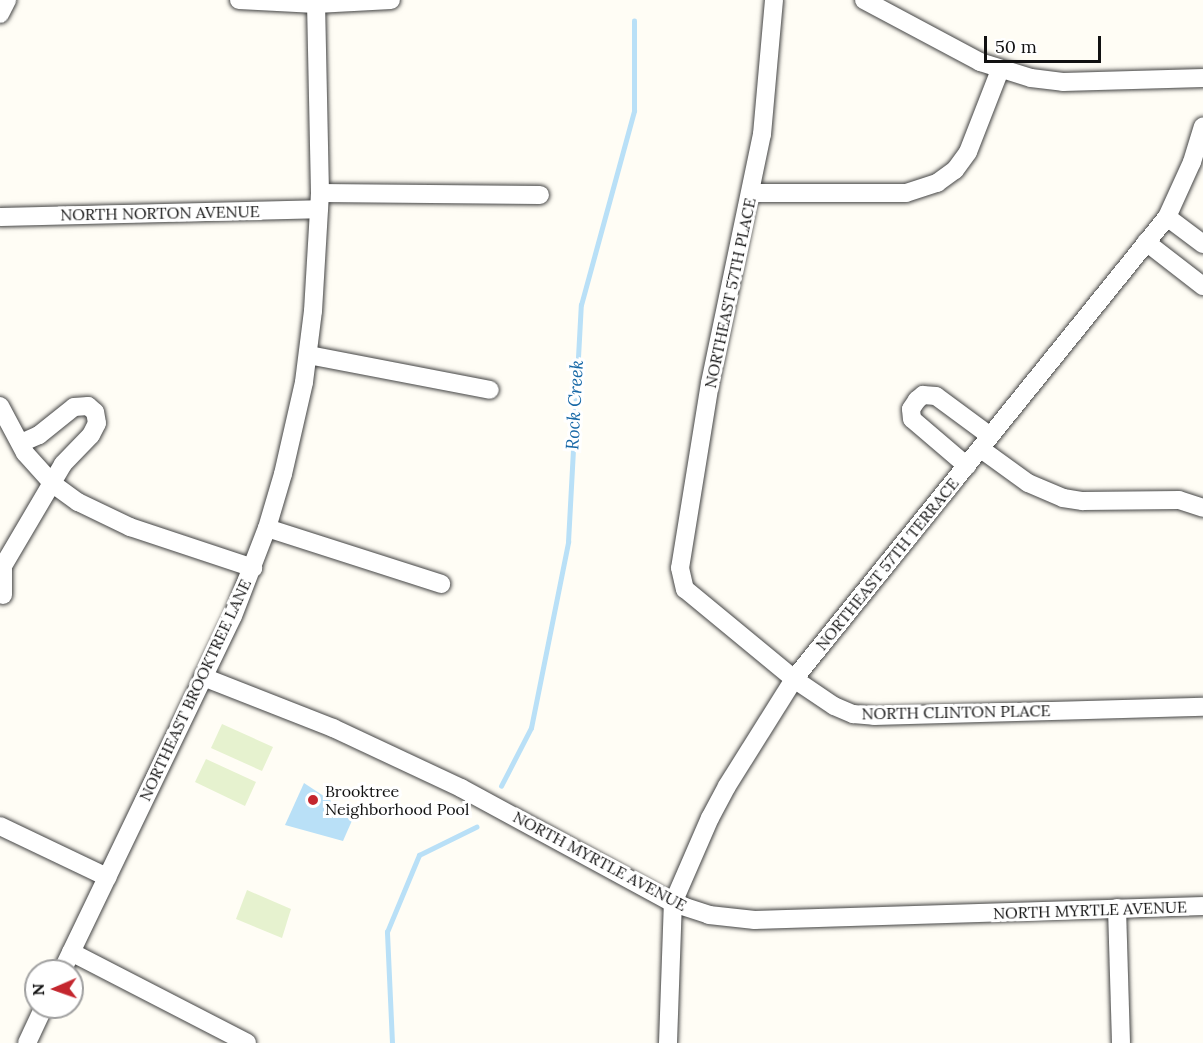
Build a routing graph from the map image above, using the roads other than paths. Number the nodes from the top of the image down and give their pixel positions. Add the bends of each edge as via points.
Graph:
1 (7, 0) edge
2 (239, 0) edge
3 (391, 0) edge
4 (774, 0) edge
5 (864, 0) edge
6 (316, 4) junction
7 (0, 14) edge
8 (1000, 70) junction
9 (1203, 78) edge
10 (1203, 127) edge
11 (751, 193) junction
12 (540, 195) dead end
13 (319, 201) junction
14 (0, 217) edge
15 (1167, 217) junction
16 (1146, 242) junction
17 (1203, 244) edge
18 (1203, 286) edge
19 (309, 355) junction
20 (490, 390) dead end
21 (0, 406) edge
22 (985, 442) junction
23 (21, 443) junction
24 (967, 466) junction
25 (53, 484) junction
26 (1203, 508) edge
27 (267, 528) junction
28 (252, 568) junction
29 (441, 584) dead end
30 (682, 585) joint
31 (3, 595) dead end
32 (203, 677) junction
33 (794, 680) junction
34 (1203, 707) edge
35 (0, 826) edge
36 (107, 878) junction
37 (673, 903) junction
38 (1203, 906) edge
39 (1117, 908) junction
40 (71, 952) junction
41 (68, 959) edge
42 (38, 1019) edge
43 (27, 1043) edge
44 (247, 1043) edge
45 (668, 1043) edge
46 (1121, 1043) edge

1 - 7 street
2 - 6 street
3 - 6 street
4 - 11 street, NORTHEAST 57TH PLACE via 768,93
5 - 8 street
6 - 13 street, NORTHEAST BROOKTREE LANE
8 - 9 street via 1063,82
8 - 11 street via 968,152 955,170 937,183 906,193
10 - 15 street, NORTHEAST 57TH TERRACE
11 - 30 street, NORTHEAST 57TH PLACE via 710,383 680,568
12 - 13 street, NORTH NORTON AVENUE
13 - 14 street, NORTH NORTON AVENUE
13 - 19 street, NORTHEAST BROOKTREE LANE
15 - 16 street, NORTHEAST 57TH TERRACE
15 - 17 street
16 - 18 street
16 - 22 street, NORTHEAST 57TH TERRACE
19 - 20 street
19 - 27 street, NORTHEAST BROOKTREE LANE via 297,419
21 - 23 street
22 - 24 street, NORTHEAST 57TH TERRACE
22 - 24 street via 936,396 923,395 917,400 911,409 912,419
22 - 26 street via 1028,483 1063,498 1179,500
23 - 25 street
23 - 25 street via 39,435 74,407 88,406 95,412 98,423 63,464
24 - 33 street, NORTHEAST 57TH TERRACE
25 - 28 street via 78,502 130,527
25 - 31 street via 3,566
27 - 28 street, NORTHEAST BROOKTREE LANE
27 - 29 street
28 - 32 street, NORTHEAST BROOKTREE LANE
30 - 33 street, NORTH CLINTON PLACE
32 - 36 street, NORTHEAST BROOKTREE LANE
32 - 37 street, NORTH MYRTLE AVENUE via 333,728 461,788
33 - 34 street, NORTH CLINTON PLACE via 834,706 863,716
33 - 37 street, NORTHEAST 57TH TERRACE via 727,786
35 - 36 street
36 - 40 street, NORTHEAST BROOKTREE LANE
37 - 39 street, NORTH MYRTLE AVENUE via 709,915 754,920
37 - 45 street, NORTHEAST 57TH TERRACE
38 - 39 street, NORTH MYRTLE AVENUE
39 - 46 street
40 - 41 street, NORTHEAST BROOKTREE LANE
40 - 44 street
42 - 43 street

